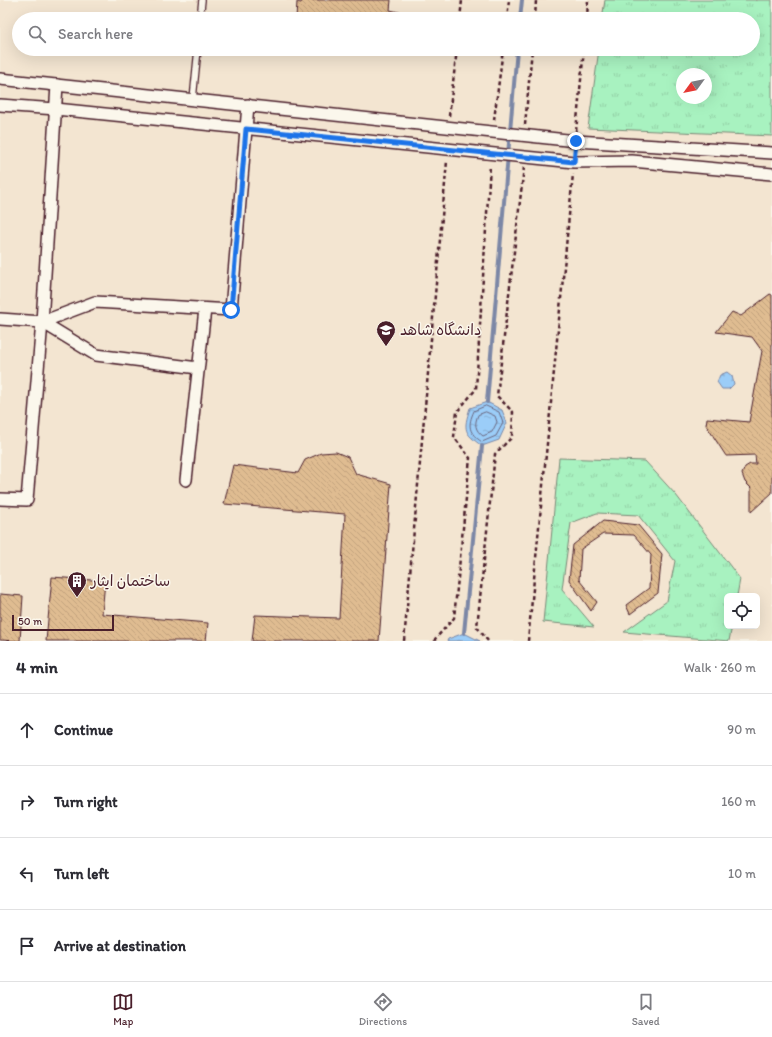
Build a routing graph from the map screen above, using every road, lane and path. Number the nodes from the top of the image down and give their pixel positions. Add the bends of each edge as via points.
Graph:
1 (202, 0) edge
2 (462, 0) edge
3 (509, 0) edge
4 (536, 0) edge
5 (588, 0) edge
6 (201, 12) edge
7 (461, 12) edge
8 (508, 12) edge
9 (535, 12) edge
10 (587, 12) edge
11 (197, 56) edge
12 (456, 56) edge
13 (502, 56) edge
14 (531, 56) edge
15 (583, 56) edge
16 (0, 79) edge
17 (57, 85) junction
18 (193, 99) junction
19 (0, 105) edge
20 (248, 105) junction
21 (56, 109) junction
22 (448, 127) junction
23 (246, 129) junction
24 (492, 132) junction
25 (524, 135) junction
26 (576, 141) junction
27 (448, 149) junction
28 (491, 153) junction
29 (772, 153) edge
30 (525, 157) junction
31 (574, 162) junction
32 (772, 174) edge
33 (205, 309) junction
34 (0, 319) edge
35 (42, 322) junction
36 (198, 368) junction
37 (186, 480) dead end
38 (0, 499) edge
39 (404, 641) edge
40 (435, 641) edge
41 (488, 641) edge
42 (528, 641) edge

1 - 6 lane
2 - 7 path
3 - 8 path
4 - 9 path
5 - 10 path
11 - 18 lane
12 - 22 path
13 - 24 path
14 - 25 path
15 - 26 path
16 - 17 street
17 - 18 street
17 - 21 street
18 - 20 street
19 - 21 street
20 - 22 street
20 - 23 street
21 - 23 street
21 - 35 street
22 - 24 street
23 - 27 street
23 - 33 street via 231,310
24 - 25 street
25 - 26 street
26 - 29 street
27 - 28 street
27 - 39 path
28 - 30 street
28 - 40 path via 476,388 458,412 454,437 470,458 454,618
30 - 31 street
30 - 41 path via 497,396 513,412 512,436 495,454 477,627
31 - 32 street via 632,161
31 - 42 path
33 - 35 street via 95,302
33 - 36 street
34 - 35 street
35 - 36 street via 96,355
35 - 38 street via 27,500
36 - 37 street

